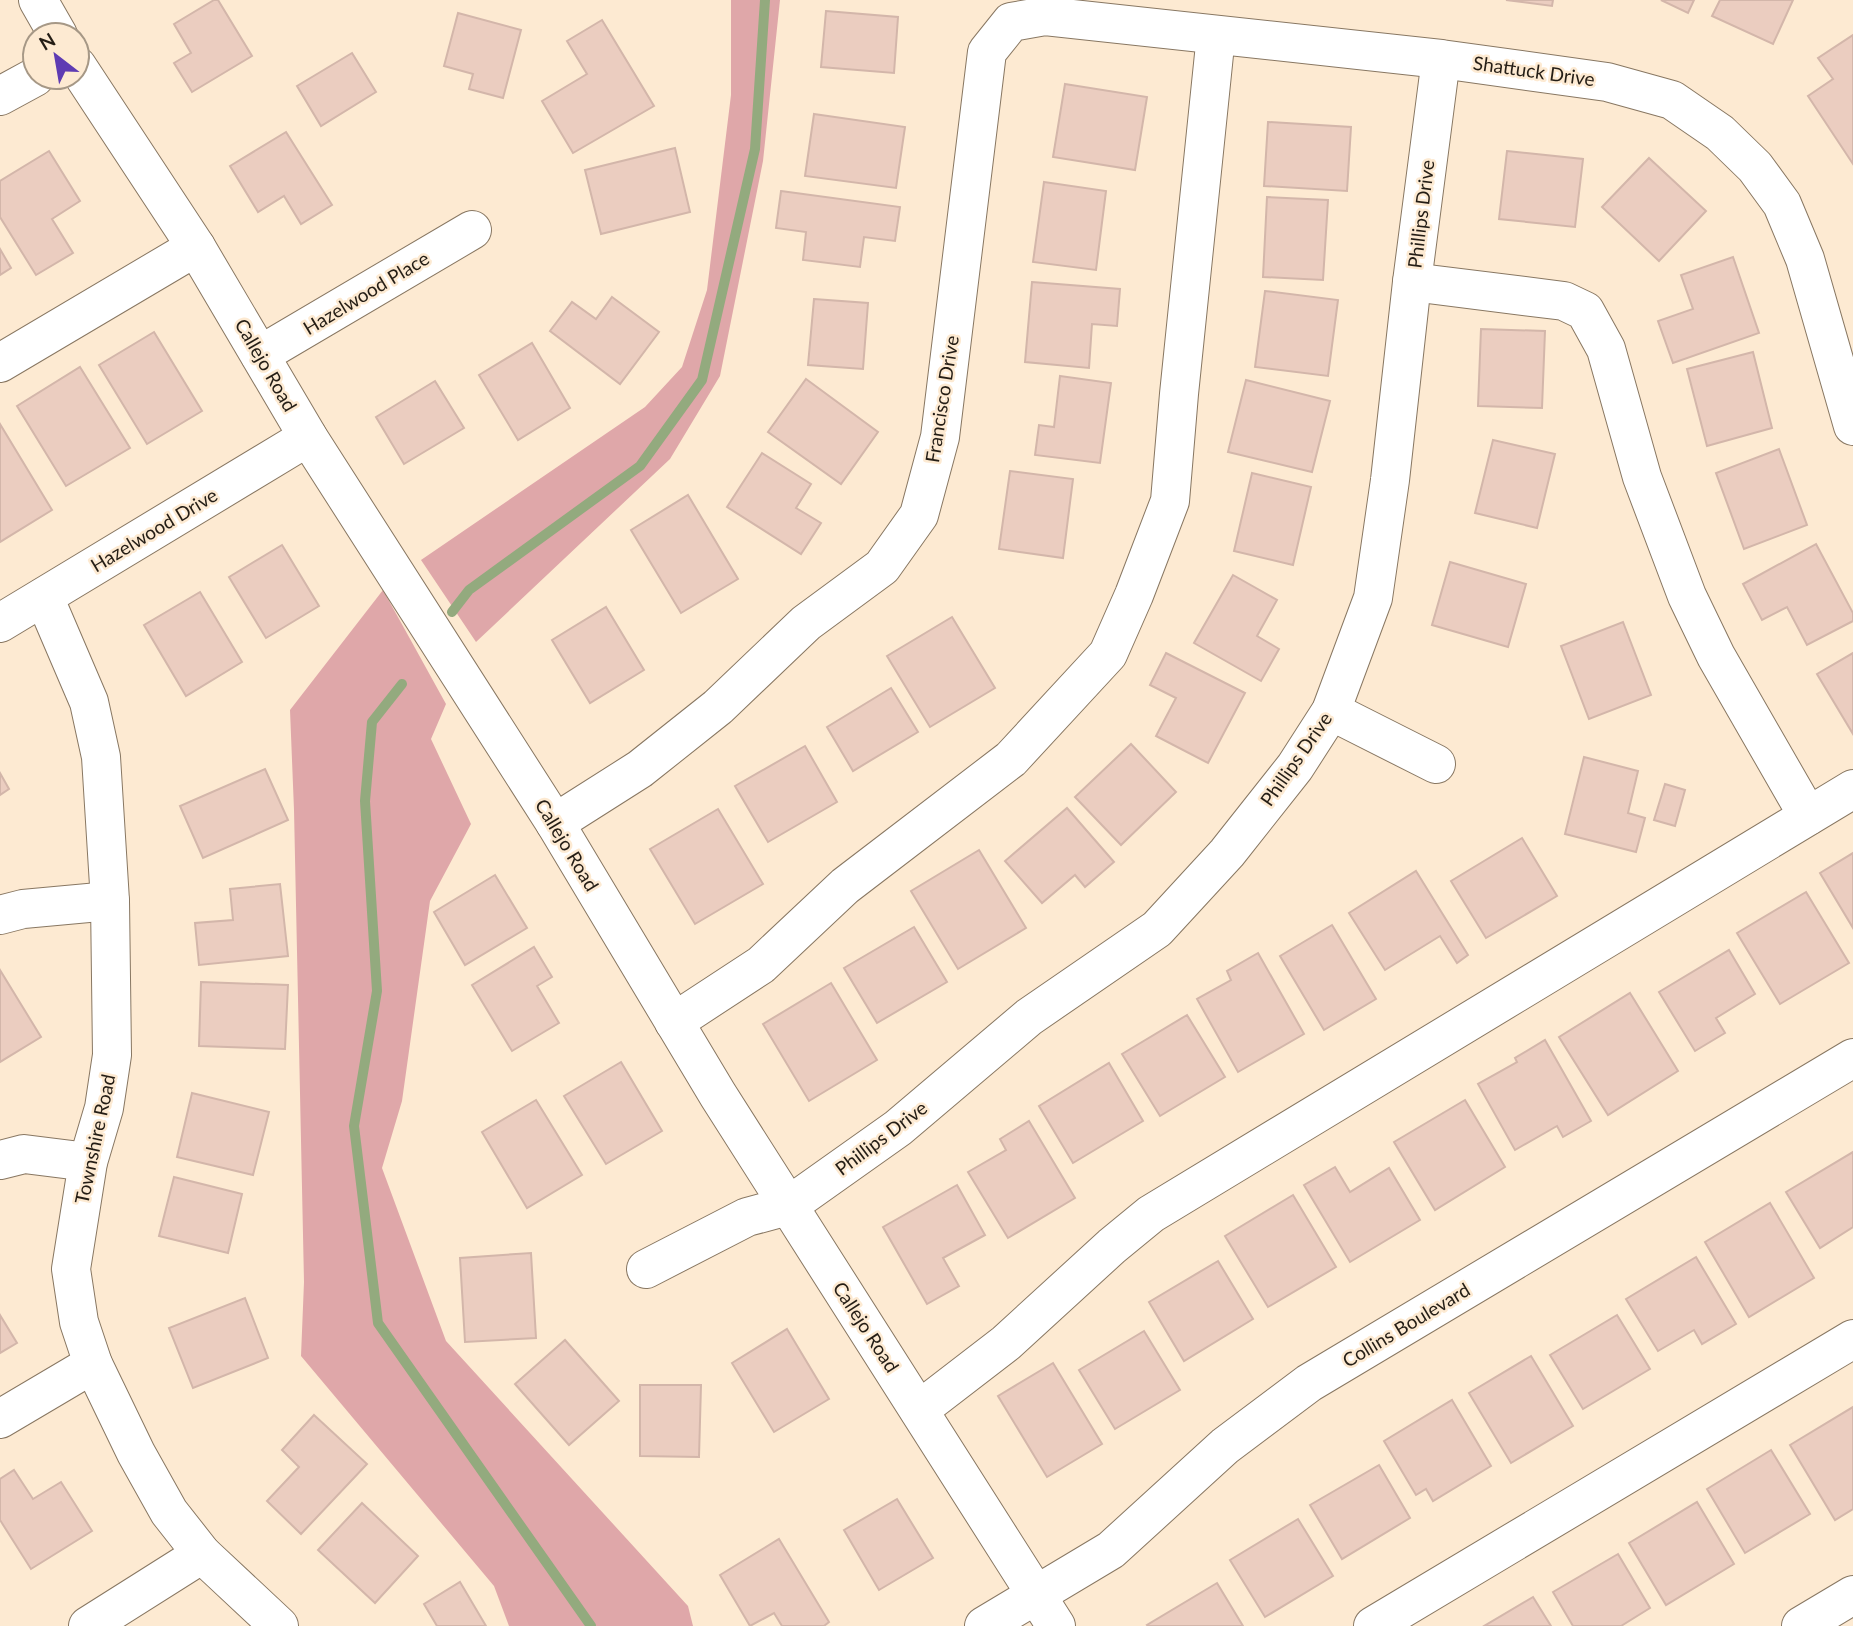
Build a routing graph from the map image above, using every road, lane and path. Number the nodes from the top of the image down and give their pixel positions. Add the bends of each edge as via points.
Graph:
1 (38, 0) edge
2 (50, 21) edge
3 (1011, 22) joint
4 (1216, 35) junction
5 (1441, 59) junction
6 (21, 85) edge
7 (91, 87) edge
8 (0, 96) edge
9 (472, 230) dead end
10 (196, 247) junction
11 (1412, 282) junction
12 (260, 355) junction
13 (0, 363) edge
14 (1853, 426) edge
15 (308, 437) junction
16 (44, 597) junction
17 (0, 623) edge
18 (1331, 711) junction
19 (1436, 764) dead end
20 (1853, 789) edge
21 (1808, 816) junction
22 (555, 824) junction
23 (110, 901) junction
24 (0, 915) edge
25 (674, 1023) junction
26 (1853, 1058) edge
27 (0, 1160) edge
28 (88, 1162) junction
29 (788, 1206) junction
30 (646, 1269) dead end
31 (1853, 1339) edge
32 (93, 1364) junction
33 (919, 1410) junction
34 (0, 1419) edge
35 (202, 1554) junction
36 (1853, 1595) edge
37 (1046, 1611) edge
38 (88, 1626) edge
39 (279, 1626) edge
40 (984, 1626) edge
41 (1373, 1626) edge
42 (1801, 1626) edge

1 - 2 street
3 - 4 street, Shattuck Drive via 1045,16
3 - 22 street, Francisco Drive via 987,52 940,437 919,514 881,567 806,623 718,707 640,769
4 - 5 street, Shattuck Drive
4 - 25 street via 1170,501 1108,654 1011,760 845,886 761,965
5 - 11 street, Phillips Drive
5 - 14 street, Shattuck Drive via 1607,82 1672,100 1720,133 1755,167 1782,204 1805,260
6 - 8 street
7 - 10 street, Callejo Road
9 - 12 street, Hazelwood Place
10 - 12 street, Callejo Road
10 - 13 street
11 - 18 street, Phillips Drive via 1373,598
11 - 21 street via 1564,301 1585,311 1606,349 1642,477 1687,596 1716,656
12 - 15 street, Callejo Road
15 - 16 street, Hazelwood Drive
15 - 22 street, Callejo Road
16 - 17 street, Hazelwood Drive
16 - 23 street, Townshire Road via 89,702 101,757
18 - 19 street
18 - 29 street, Phillips Drive via 1295,767 1244,831 1157,929 1029,1017 898,1128
20 - 21 street
21 - 33 street via 1151,1214 1006,1343
22 - 25 street, Callejo Road
23 - 24 street
23 - 28 street, Townshire Road via 112,1055 104,1108
25 - 29 street, Callejo Road
26 - 37 street, Collins Boulevard via 1309,1383 1225,1446
27 - 28 street via 24,1154
28 - 32 street, Townshire Road via 71,1269 79,1322
29 - 30 street via 747,1217
29 - 33 street, Callejo Road
31 - 41 street
32 - 34 street
32 - 35 street, Townshire Road via 169,1512
33 - 37 street, Callejo Road
35 - 38 street
35 - 39 street, Townshire Road
36 - 42 street
37 - 40 street, Collins Boulevard

